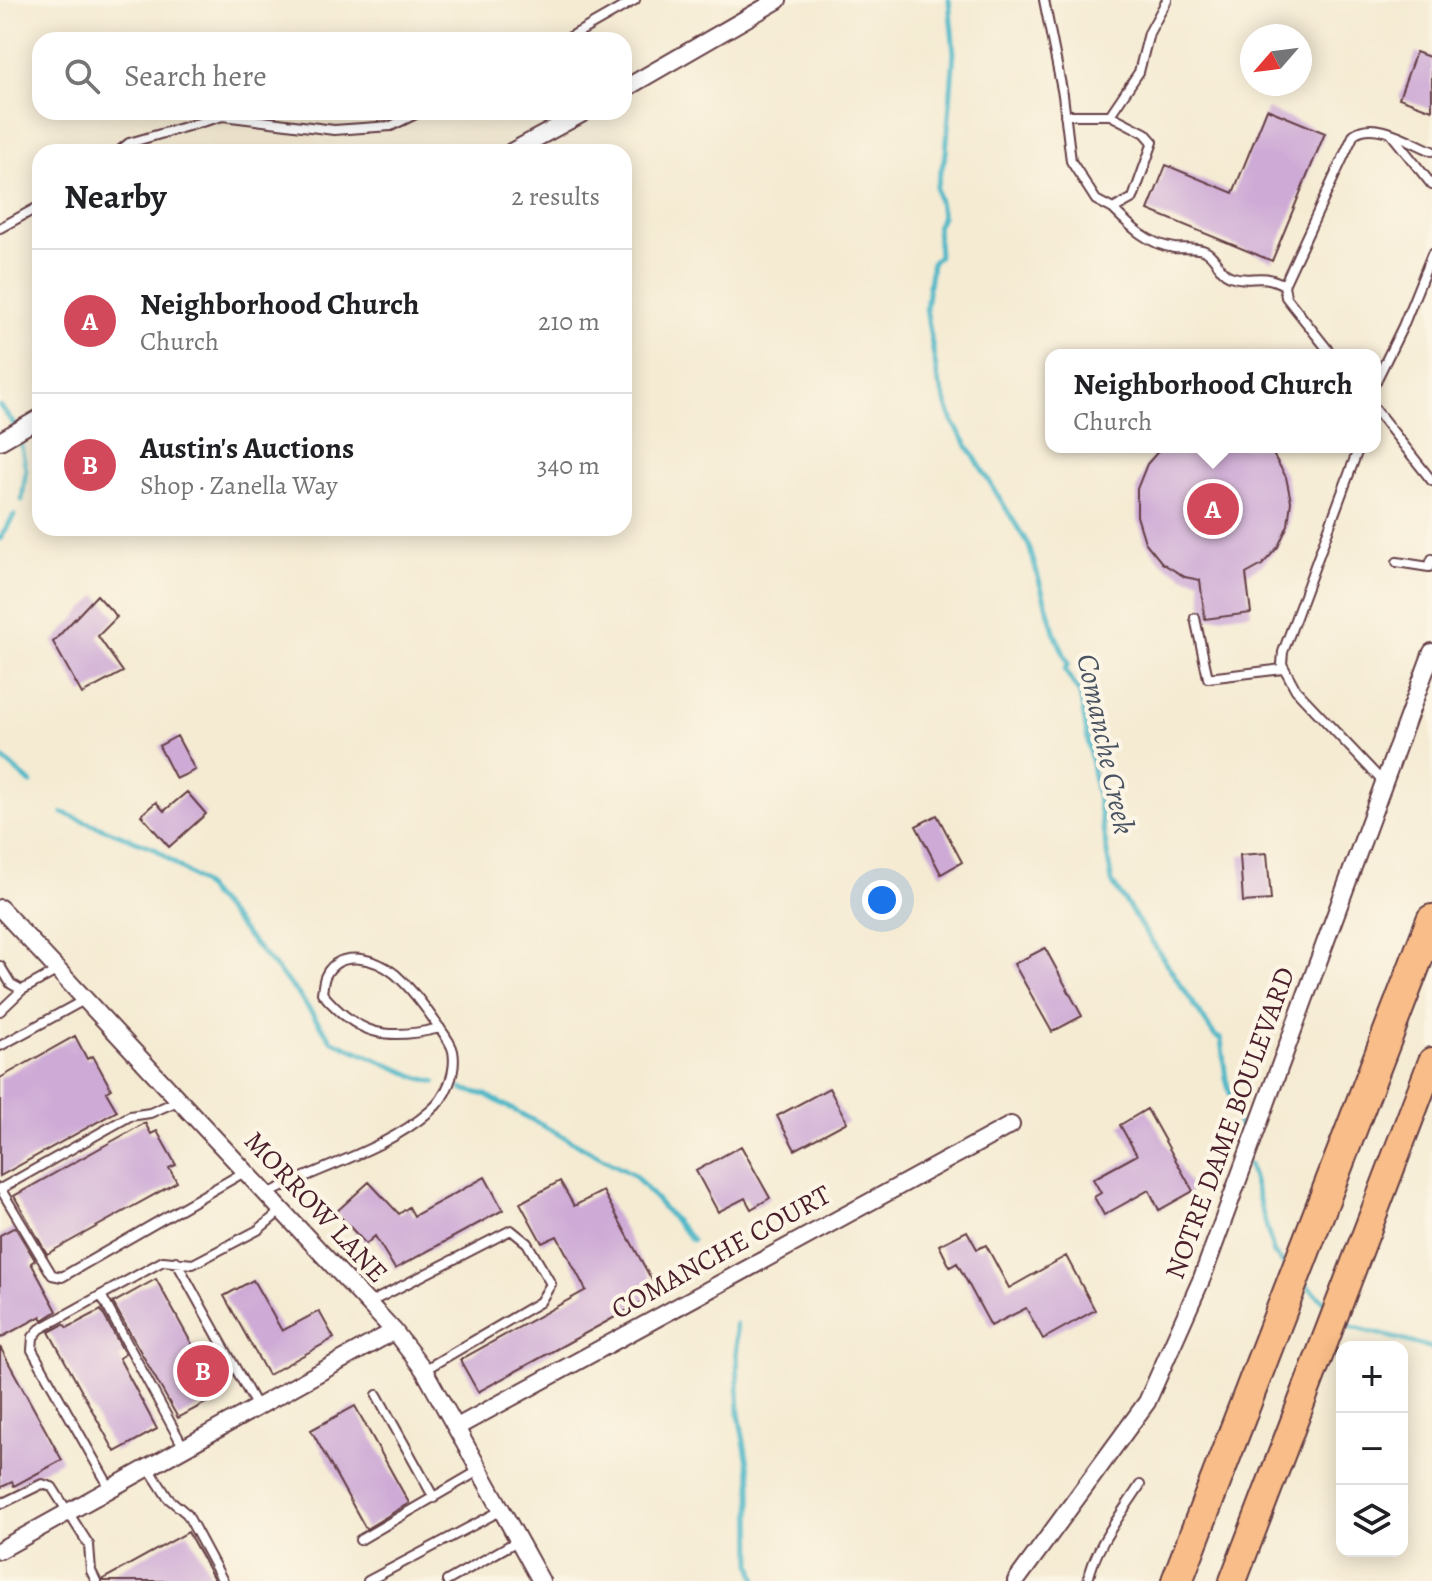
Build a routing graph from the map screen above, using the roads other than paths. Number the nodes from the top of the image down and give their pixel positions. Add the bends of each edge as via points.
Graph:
1 (635, 0) edge
2 (778, 0) edge
3 (1044, 0) edge
4 (1167, 0) edge
5 (579, 32) edge
6 (632, 84) edge
7 (1065, 115) junction
8 (1110, 115) junction
9 (209, 120) edge
10 (255, 120) edge
11 (403, 120) edge
12 (570, 120) edge
13 (1391, 134) junction
14 (128, 144) edge
15 (526, 144) edge
16 (1432, 151) edge
17 (1432, 185) edge
18 (1113, 209) junction
19 (32, 210) edge
20 (0, 228) edge
21 (1432, 254) edge
22 (1284, 285) junction
23 (1327, 349) edge
24 (1381, 371) edge
25 (1381, 417) edge
26 (32, 423) edge
27 (0, 441) edge
28 (1357, 453) edge
29 (1432, 481) edge
30 (1432, 559) edge
31 (1397, 562) dead end
32 (1195, 618) dead end
33 (1432, 652) edge
34 (1283, 669) junction
35 (1384, 783) junction
36 (0, 908) edge
37 (1432, 920) edge
38 (0, 966) edge
39 (59, 970) junction
40 (22, 990) junction
41 (86, 999) junction
42 (0, 1011) edge
43 (440, 1028) junction
44 (0, 1046) edge
45 (1432, 1061) edge
46 (180, 1100) junction
47 (1011, 1125) dead end
48 (246, 1171) junction
49 (0, 1188) edge
50 (268, 1194) junction
51 (282, 1210) junction
52 (176, 1261) junction
53 (101, 1295) junction
54 (369, 1303) junction
55 (394, 1331) junction
56 (424, 1370) junction
57 (377, 1395) dead end
58 (257, 1407) junction
59 (457, 1427) junction
60 (184, 1448) junction
61 (148, 1467) junction
62 (481, 1470) junction
63 (1140, 1485) dead end
64 (110, 1488) junction
65 (434, 1498) junction
66 (0, 1501) edge
67 (502, 1509) junction
68 (69, 1511) junction
69 (360, 1540) dead end
70 (519, 1540) junction
71 (0, 1550) edge
72 (1020, 1580) edge
73 (96, 1581) edge
74 (223, 1581) edge
75 (368, 1581) edge
76 (447, 1581) edge
77 (541, 1581) edge
78 (1088, 1581) edge
79 (1177, 1581) edge
80 (1233, 1581) edge

1 - 5 lane
2 - 6 street
3 - 7 lane
4 - 8 lane via 1149,33 1139,72
7 - 8 lane
7 - 18 lane via 1071,161 1096,200
8 - 18 lane via 1153,142 1133,198
9 - 14 lane
10 - 11 lane via 334,130 391,126
12 - 15 street
13 - 16 lane
13 - 17 lane
13 - 22 lane via 1362,128 1354,134
18 - 22 lane via 1138,234 1156,243 1209,252 1231,277 1270,277
19 - 20 lane
21 - 24 lane
22 - 23 lane via 1286,297
25 - 29 lane
26 - 27 street
28 - 34 lane via 1283,652
30 - 31 lane via 1429,567
32 - 34 lane via 1208,678
33 - 35 street, NOTRE DAME BOULEVARD
34 - 35 lane via 1296,690
35 - 72 street, NOTRE DAME BOULEVARD via 1202,1278 1147,1402
36 - 39 street, MORROW LANE
37 - 79 highway
38 - 40 lane via 11,984
39 - 40 lane
39 - 41 street, MORROW LANE
40 - 42 lane
41 - 44 lane
41 - 46 street, MORROW LANE
43 - 43 lane via 414,991 382,964 359,958 337,963 326,975 322,993 360,1028 405,1036
43 - 50 lane via 453,1051 452,1081 432,1110 394,1135
45 - 80 highway
46 - 48 street, MORROW LANE
46 - 49 lane via 130,1116
47 - 59 street, COMANCHE COURT
48 - 49 lane via 62,1277 52,1275
48 - 50 street, MORROW LANE
50 - 51 street, MORROW LANE
51 - 52 lane via 258,1230 193,1264
51 - 54 street, MORROW LANE
52 - 53 lane via 163,1261
52 - 58 lane
53 - 60 lane
53 - 64 lane via 40,1329 32,1350
54 - 55 street, MORROW LANE
54 - 56 lane via 511,1230 527,1243 551,1284 540,1302
55 - 56 street, MORROW LANE
55 - 58 street
56 - 59 street, MORROW LANE
57 - 65 lane
58 - 60 street
59 - 62 street, MORROW LANE
60 - 61 street
61 - 64 street
61 - 74 lane via 168,1498 187,1514
62 - 65 lane
62 - 67 street, MORROW LANE
63 - 78 lane via 1099,1549
64 - 68 street
65 - 69 lane
66 - 68 lane via 42,1484 52,1487
67 - 70 street, MORROW LANE
67 - 75 lane
68 - 71 street
68 - 73 lane via 89,1545
70 - 76 lane
70 - 77 street, MORROW LANE

